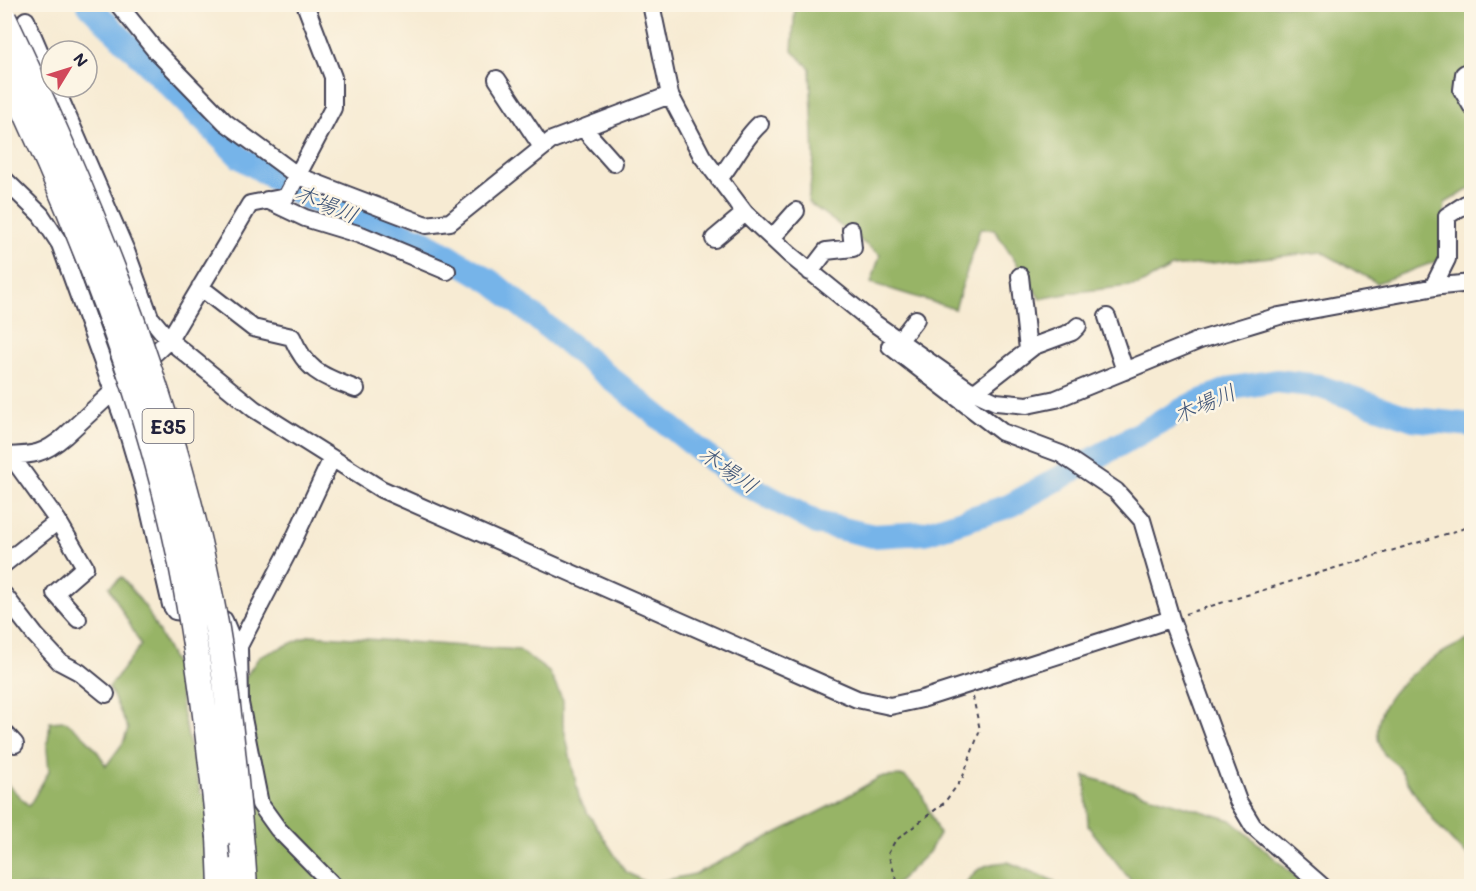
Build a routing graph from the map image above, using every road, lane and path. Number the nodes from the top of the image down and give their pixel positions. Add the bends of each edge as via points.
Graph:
1 (118, 4) edge
2 (305, 4) edge
3 (651, 4) edge
4 (15, 19) edge
5 (38, 48) joint
6 (4, 65) edge
7 (1472, 69) edge
8 (497, 79) dead end
9 (670, 95) junction
10 (60, 99) edge
11 (1472, 107) edge
12 (760, 124) dead end
13 (583, 128) junction
14 (542, 147) junction
15 (614, 163) dead end
16 (297, 177) junction
17 (4, 179) edge
18 (719, 179) junction
19 (267, 200) junction
20 (1472, 200) edge
21 (796, 211) dead end
22 (745, 213) junction
23 (851, 230) dead end
24 (772, 238) junction
25 (714, 239) dead end
26 (447, 271) dead end
27 (810, 272) junction
28 (1020, 276) dead end
29 (1472, 283) edge
30 (200, 287) junction
31 (1433, 287) junction
32 (1107, 317) dead end
33 (916, 319) dead end
34 (874, 323) junction
35 (1078, 326) dead end
36 (169, 340) junction
37 (899, 341) junction
38 (1028, 350) junction
39 (1125, 371) junction
40 (356, 389) dead end
41 (112, 391) junction
42 (975, 392) junction
43 (8, 456) edge
44 (332, 458) junction
45 (58, 521) junction
46 (1472, 526) edge
47 (4, 564) edge
48 (4, 595) edge
49 (78, 619) dead end
50 (1171, 619) junction
51 (240, 656) junction
52 (970, 685) junction
53 (106, 694) dead end
54 (221, 886) edge
55 (244, 886) edge
56 (334, 886) edge
57 (903, 886) edge
58 (1322, 886) edge

1 - 16 street via 154,50 225,122
2 - 16 street via 333,77 333,108
3 - 9 street
4 - 5 street
4 - 55 highway, E35, bridge via 132,317 178,464 217,629
5 - 6 street
6 - 54 highway, E35, bridge via 76,227 158,470 178,552 205,703
7 - 11 street via 1464,74 1462,90
8 - 14 street
9 - 13 street
9 - 18 street via 702,156
10 - 36 street via 150,317
12 - 18 street
13 - 14 street
13 - 15 street
14 - 16 street via 450,222 426,225
16 - 19 street via 286,197
17 - 41 street via 41,215 60,244
18 - 22 street
19 - 26 street
19 - 30 street via 250,204
20 - 31 street via 1447,216 1447,259
21 - 24 street
22 - 24 street
22 - 25 street
23 - 27 street via 853,248 826,251
24 - 27 street
27 - 34 street
28 - 38 street
29 - 31 street
30 - 36 street
30 - 40 street via 253,328 292,338 313,371
31 - 39 street via 1279,316 1200,340
32 - 39 street
33 - 37 street
34 - 37 street
34 - 50 street via 893,350 1002,432 1061,454 1116,491 1142,520
35 - 38 street
36 - 41 street
36 - 44 street via 254,408
37 - 42 street
38 - 42 street
39 - 42 street via 1056,399 1027,405 996,402
41 - 43 street via 51,448 31,456
41 - 51 street via 144,488 171,605 175,611 222,616
43 - 45 street
44 - 51 street via 239,646
44 - 52 street via 381,489 857,699 890,706
45 - 47 street
45 - 49 street via 85,567 56,593
46 - 50 path
48 - 53 street via 60,662
50 - 52 street
50 - 58 street via 1238,801 1253,826
51 - 56 street via 240,704 260,804 278,829
52 - 57 path via 980,730 962,779 944,803 895,842 888,854

